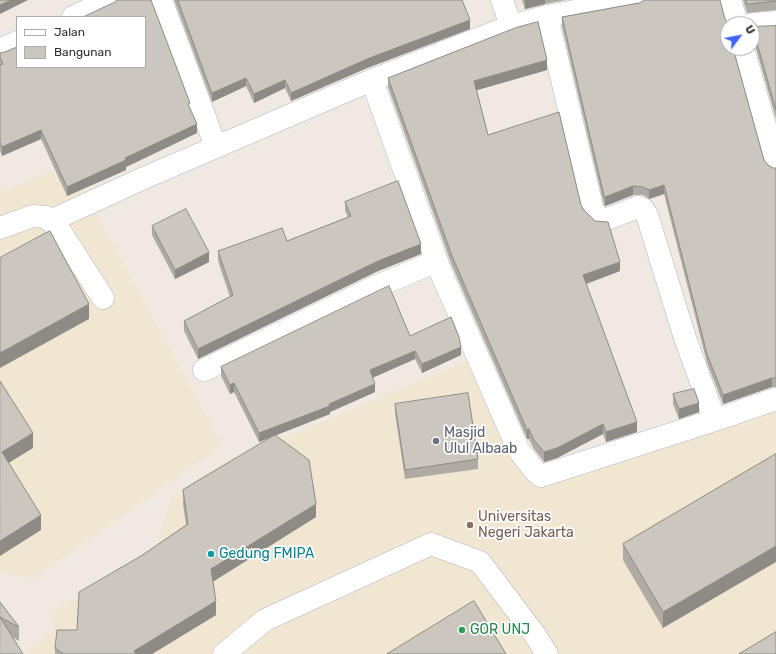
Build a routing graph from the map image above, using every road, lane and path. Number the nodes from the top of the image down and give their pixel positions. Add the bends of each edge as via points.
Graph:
1 (110, 0) edge
2 (161, 0) edge
3 (502, 0) edge
4 (637, 0) edge
5 (730, 0) edge
6 (75, 16) edge
7 (547, 16) junction
8 (735, 16) edge
9 (776, 22) edge
10 (760, 23) edge
11 (511, 26) junction
12 (16, 42) edge
13 (0, 50) edge
14 (746, 56) edge
15 (372, 80) junction
16 (216, 147) junction
17 (776, 162) edge
18 (50, 221) junction
19 (0, 228) edge
20 (437, 261) junction
21 (103, 298) dead end
22 (204, 370) dead end
23 (776, 399) edge
24 (715, 420) junction
25 (224, 654) edge
26 (547, 654) edge

1 - 6 street
2 - 16 street
3 - 11 street
4 - 7 street
5 - 8 street
7 - 11 street
7 - 24 street via 593,211 600,219 607,219 638,207 648,215 685,338
9 - 10 street
11 - 15 street
12 - 13 street
14 - 17 street
15 - 16 street
15 - 20 street
16 - 18 street
18 - 19 street via 46,217 33,216
18 - 21 street via 58,228
20 - 22 street via 375,287
20 - 24 street via 518,449 541,476
23 - 24 street
25 - 26 street via 265,620 431,544 480,562

